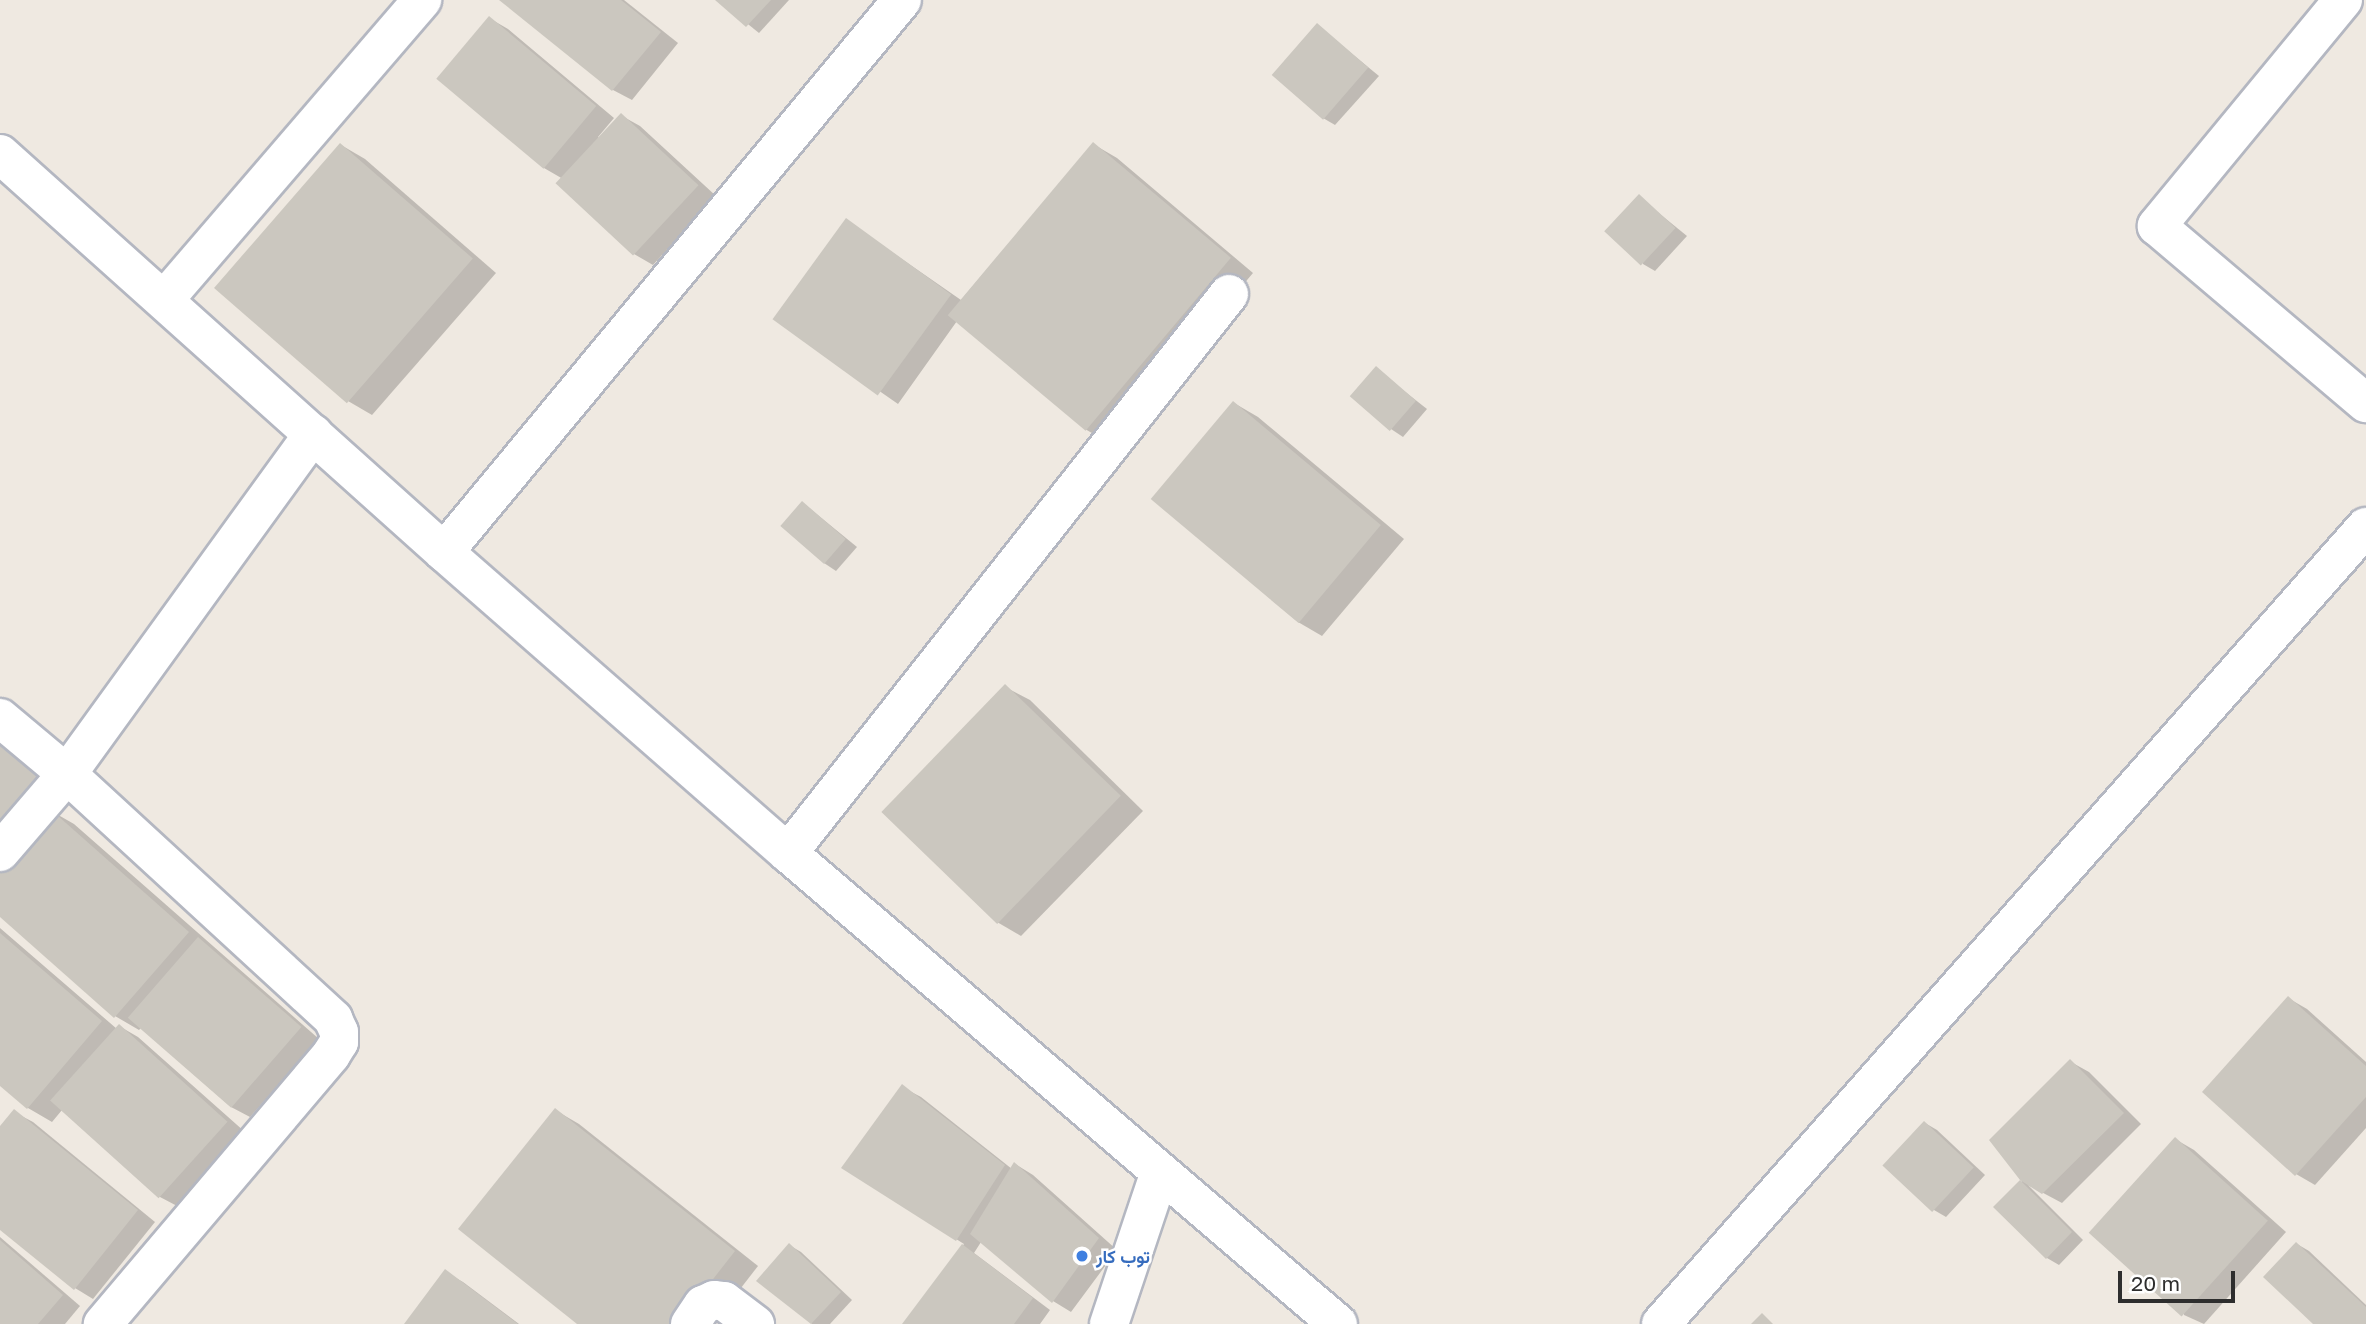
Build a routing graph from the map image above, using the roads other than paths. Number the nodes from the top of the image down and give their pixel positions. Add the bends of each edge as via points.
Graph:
1 (422, 0) edge
2 (902, 0) edge
3 (2343, 0) edge
4 (0, 153) edge
5 (1229, 294) dead end
6 (164, 300) junction
7 (2366, 403) edge
8 (313, 434) junction
9 (2366, 527) edge
10 (444, 552) junction
11 (0, 718) edge
12 (66, 774) junction
13 (0, 852) edge
14 (788, 853) junction
15 (1160, 1172) junction
16 (103, 1324) edge
17 (690, 1324) edge
18 (755, 1324) edge
19 (1109, 1324) edge
20 (1338, 1324) edge
21 (1661, 1324) edge

1 - 6 street
2 - 10 street
3 - 7 street via 2157,226
4 - 6 street
5 - 14 street
6 - 8 street
8 - 10 street
8 - 12 street
9 - 21 street
10 - 14 street
11 - 12 street
12 - 13 street
12 - 16 street via 333,1019 339,1032 331,1055
14 - 15 street
15 - 19 street
15 - 20 street
17 - 18 street via 703,1305 714,1300 724,1301

